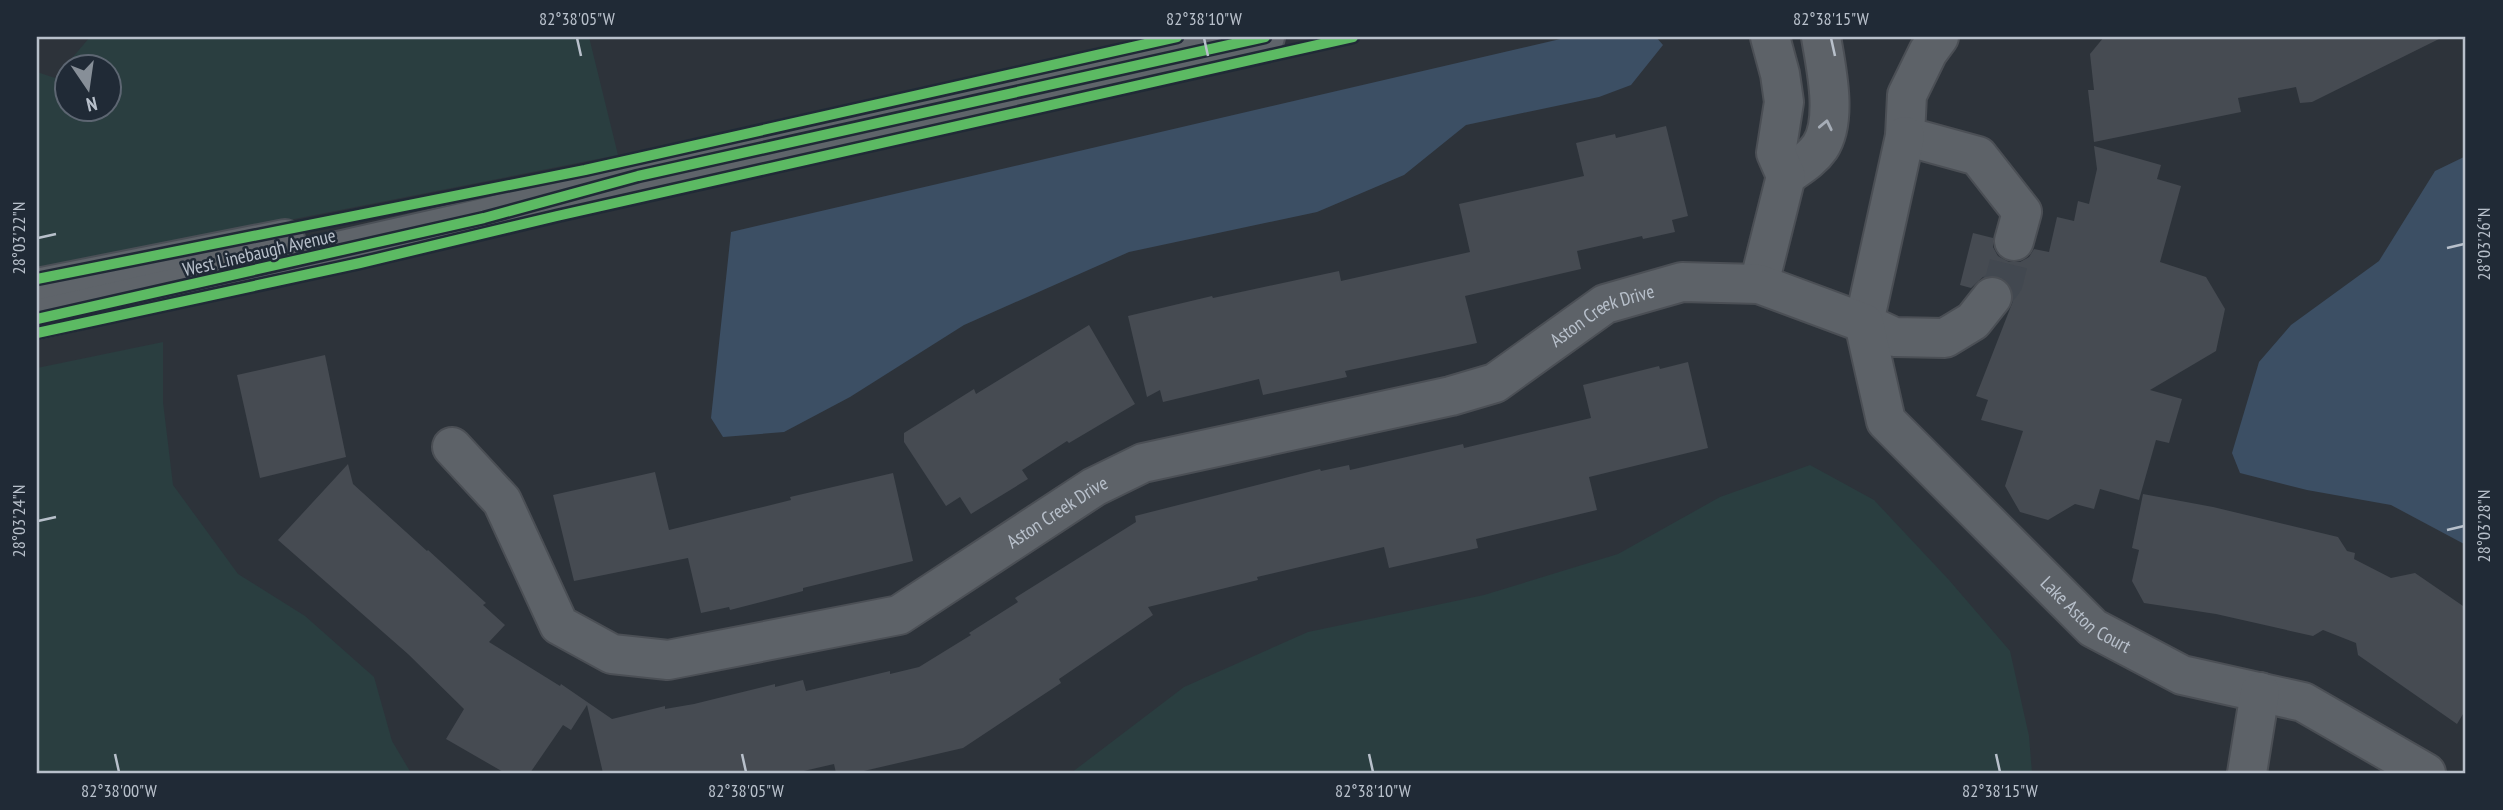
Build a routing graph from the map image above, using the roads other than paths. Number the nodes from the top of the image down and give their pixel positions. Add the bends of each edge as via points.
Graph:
1 (1265, 37) edge
2 (1770, 37) edge
3 (1821, 37) edge
4 (1939, 37) edge
5 (1905, 136) junction
6 (638, 176) junction
7 (1786, 176) junction
8 (2014, 241) tunnel mouth
9 (1759, 284) junction
10 (37, 288) edge
11 (1992, 297) tunnel mouth
12 (37, 319) edge
13 (1864, 323) junction
14 (452, 447) dead end
15 (2260, 692) junction
16 (2247, 773) edge
17 (2426, 773) edge

1 - 6 main road, West Linebaugh Avenue
2 - 7 street via 1784,102 1776,153
7 -> 3 street via 1822,144 1829,118
4 - 5 street, Lake Aston Court via 1907,95
5 - 8 street via 1978,156 2022,212
5 - 13 street, Lake Aston Court
6 - 10 main road, West Linebaugh Avenue via 517,193
6 - 12 main road, West Linebaugh Avenue via 484,218
7 - 9 street
9 - 13 street
9 - 14 street, Aston Creek Drive via 1682,282 1605,304 1495,383 1143,463 1094,487 899,615 668,660 612,654 559,625 502,501
11 - 13 street via 1973,321 1945,338 1894,337
13 - 15 street, Lake Aston Court via 1886,421 2092,628 2182,675
15 - 16 street
15 - 17 street, Lake Aston Court via 2303,702

